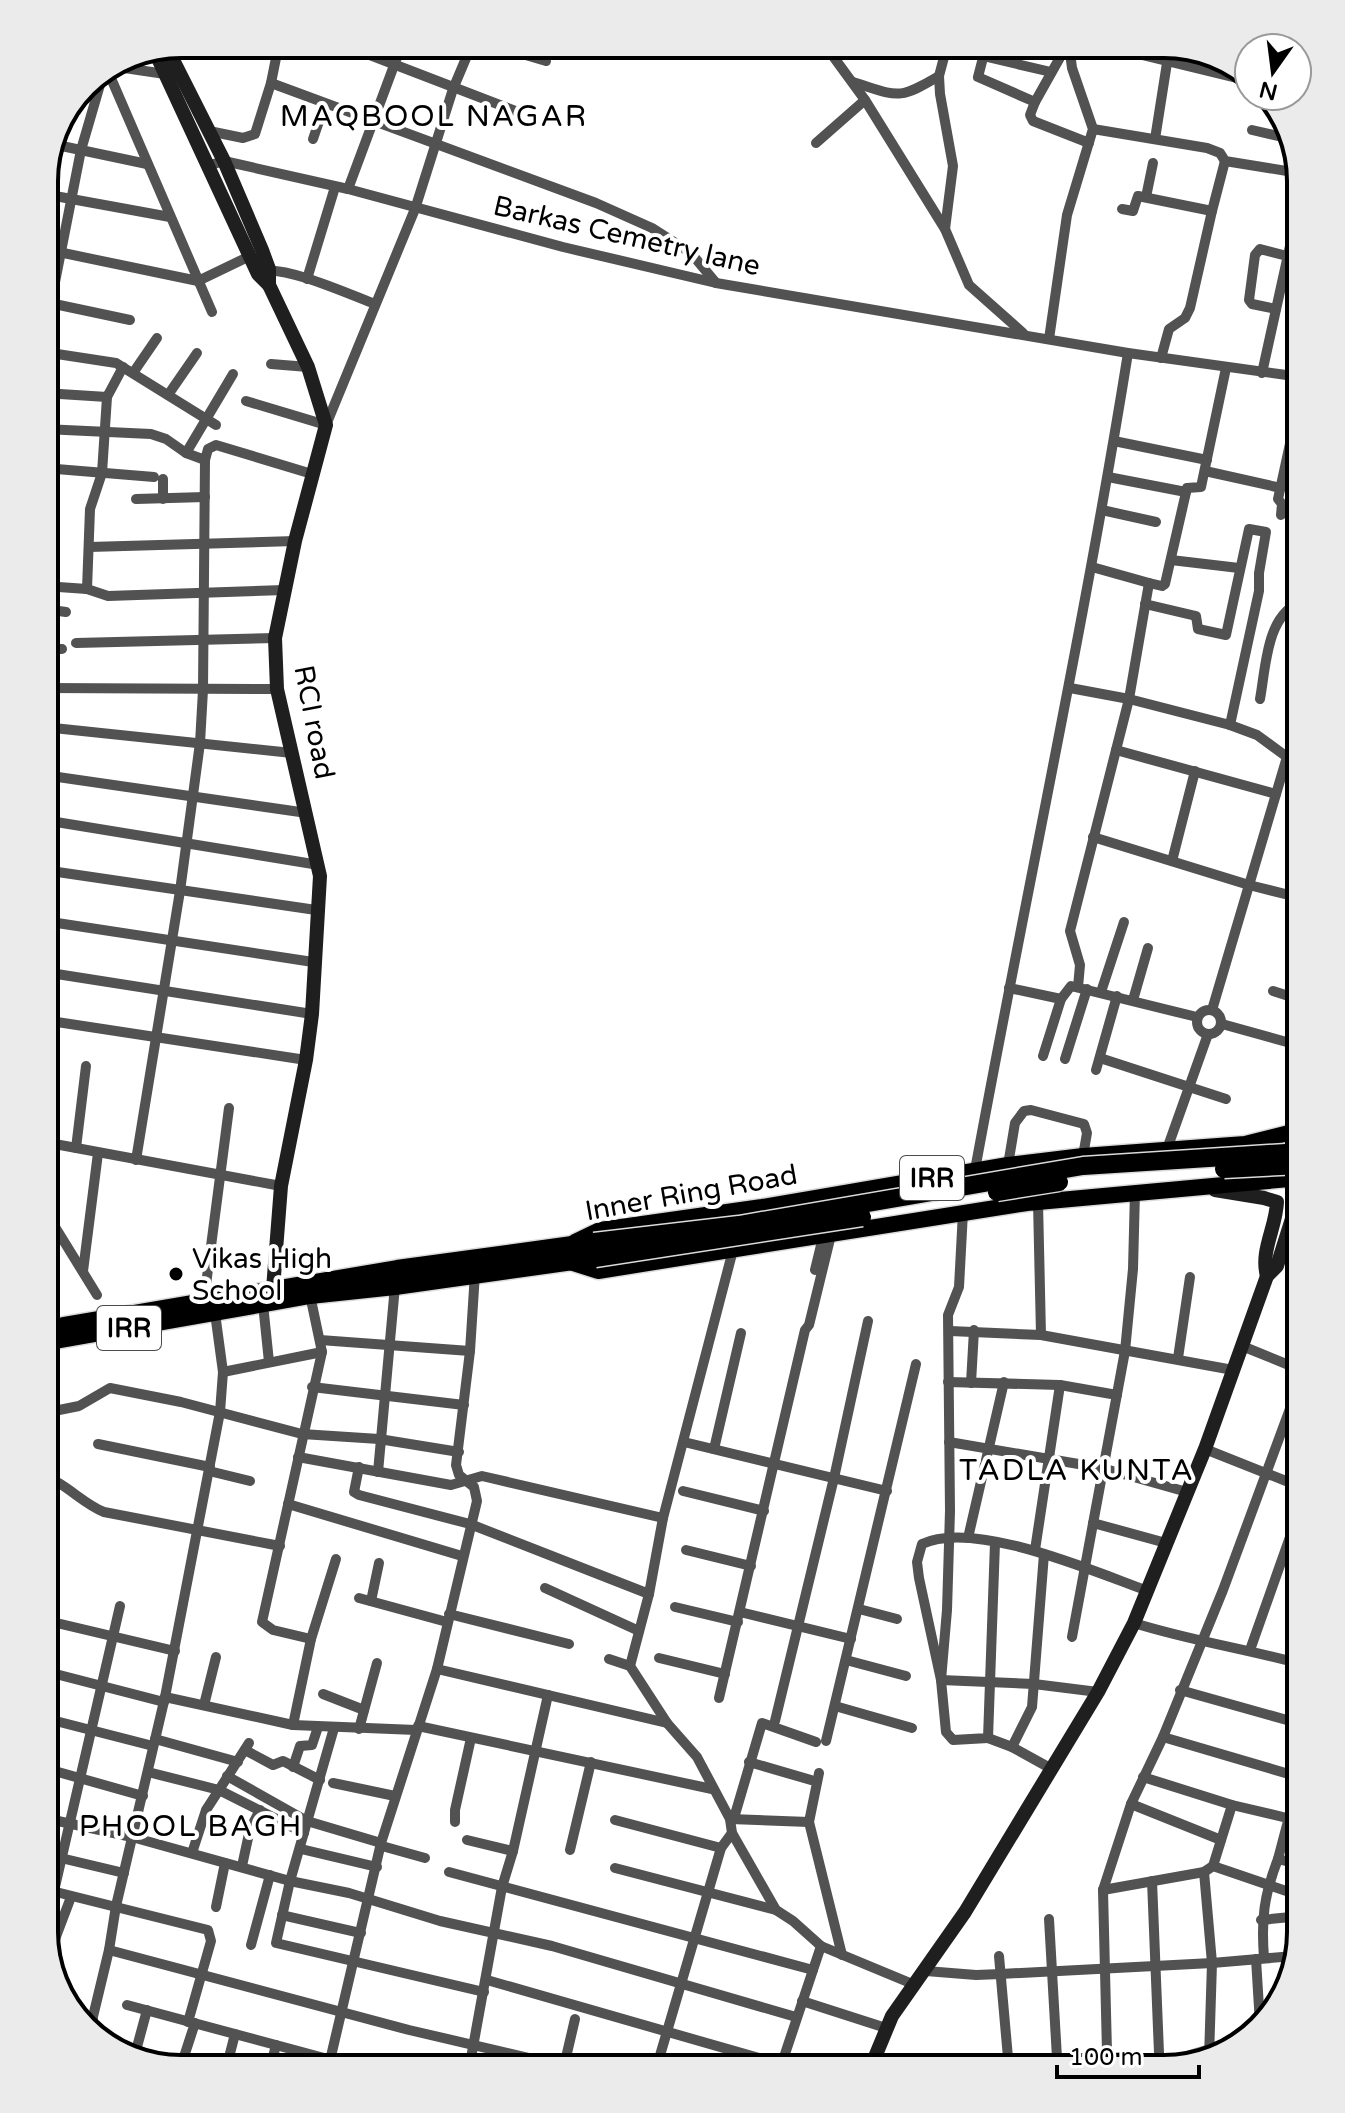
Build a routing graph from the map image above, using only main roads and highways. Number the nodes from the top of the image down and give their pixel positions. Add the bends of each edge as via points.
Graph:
1 (1287, 1134) edge
2 (1147, 1151) junction
3 (1287, 1153) edge
4 (1287, 1166) edge
5 (1287, 1179) edge
6 (1147, 1191) junction
7 (595, 1250) junction
8 (568, 1254) junction
9 (475, 1266) junction
10 (268, 1297) junction
11 (209, 1307) junction
12 (58, 1327) edge
13 (58, 1339) edge

1 - 2 main road, Inner Ring Road / IRR via 1245,1144
2 - 6 main road
2 - 8 main road, Inner Ring Road / IRR via 1008,1165 600,1230
3 - 7 highway, IRR, bridge via 1083,1166
4 - 7 highway, IRR, bridge via 1085,1178 832,1223
5 - 6 main road, Inner Ring Road / IRR
6 - 8 main road, Inner Ring Road / IRR via 963,1212 598,1271
7 - 8 highway, IRR
8 - 9 highway, Inner Ring Road / IRR
9 - 10 highway, Inner Ring Road / IRR
9 - 10 highway, Inner Ring Road / IRR via 395,1286
10 - 11 highway, Inner Ring Road / IRR
11 - 12 highway, Inner Ring Road / IRR
11 - 13 highway, Inner Ring Road / IRR

